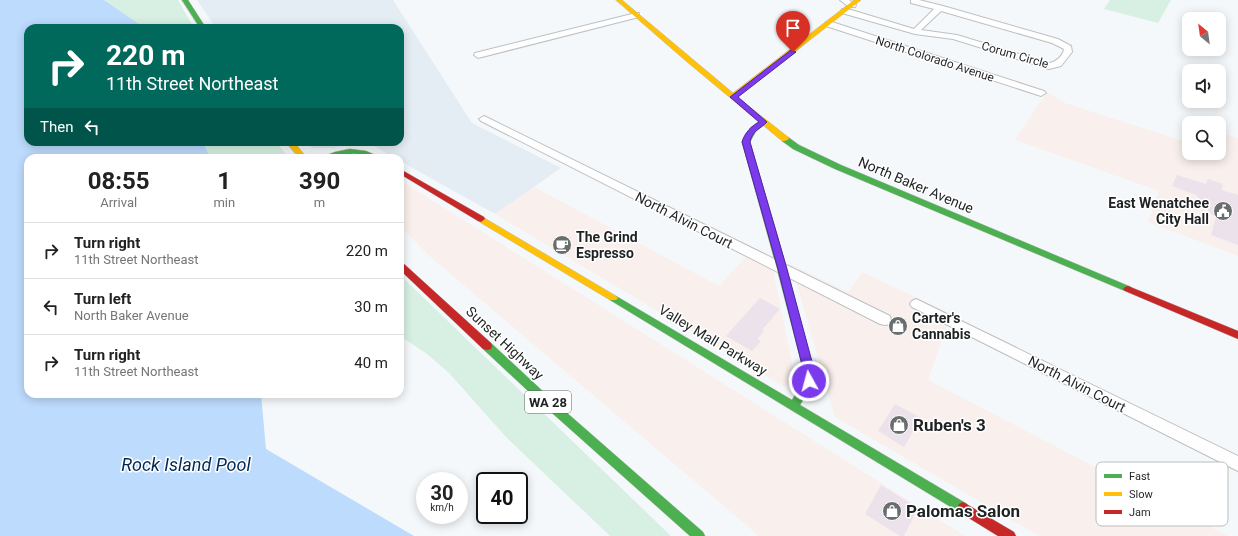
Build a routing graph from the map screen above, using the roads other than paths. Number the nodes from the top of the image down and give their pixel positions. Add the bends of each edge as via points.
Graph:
1 (185, 0) edge
2 (619, 0) edge
3 (914, 1) edge
4 (852, 2) edge
5 (940, 8) junction
6 (845, 11) junction
7 (636, 15) junction
8 (200, 24) edge
9 (829, 24) junction
10 (915, 32) junction
11 (478, 54) dead end
12 (1041, 93) dead end
13 (733, 97) junction
14 (484, 119) dead end
15 (764, 122) junction
16 (336, 154) edge
17 (370, 154) edge
18 (404, 173) edge
19 (404, 269) edge
20 (782, 269) junction
21 (916, 304) dead end
22 (884, 320) dead end
23 (1238, 334) edge
24 (794, 405) junction
25 (1238, 464) edge
26 (699, 536) edge
27 (1010, 536) edge

1 - 8 main road
2 - 7 main road, North Baker Avenue
3 - 5 street, Corum Circle
4 - 6 main road
5 - 10 street
5 - 10 street, Corum Circle via 1055,41 1067,46 1068,52 1058,64 1049,66 954,37
6 - 9 main road
6 - 10 street, Corum Circle
7 - 11 street
7 - 13 main road, North Baker Avenue
9 - 12 street, North Colorado Avenue
9 - 13 main road
13 - 15 main road, North Baker Avenue
14 - 20 street, North Alvin Court
15 - 20 main road via 754,128 746,142
15 - 23 main road, North Baker Avenue via 796,147 838,167
16 - 17 main road via 348,150 363,150
18 - 24 main road, Valley Mall Parkway
19 - 26 main road, Sunset Highway / WA 28 via 546,401
20 - 22 street, North Alvin Court
20 - 24 main road via 808,369 809,381
21 - 25 street, North Alvin Court
24 - 27 main road, Valley Mall Parkway

